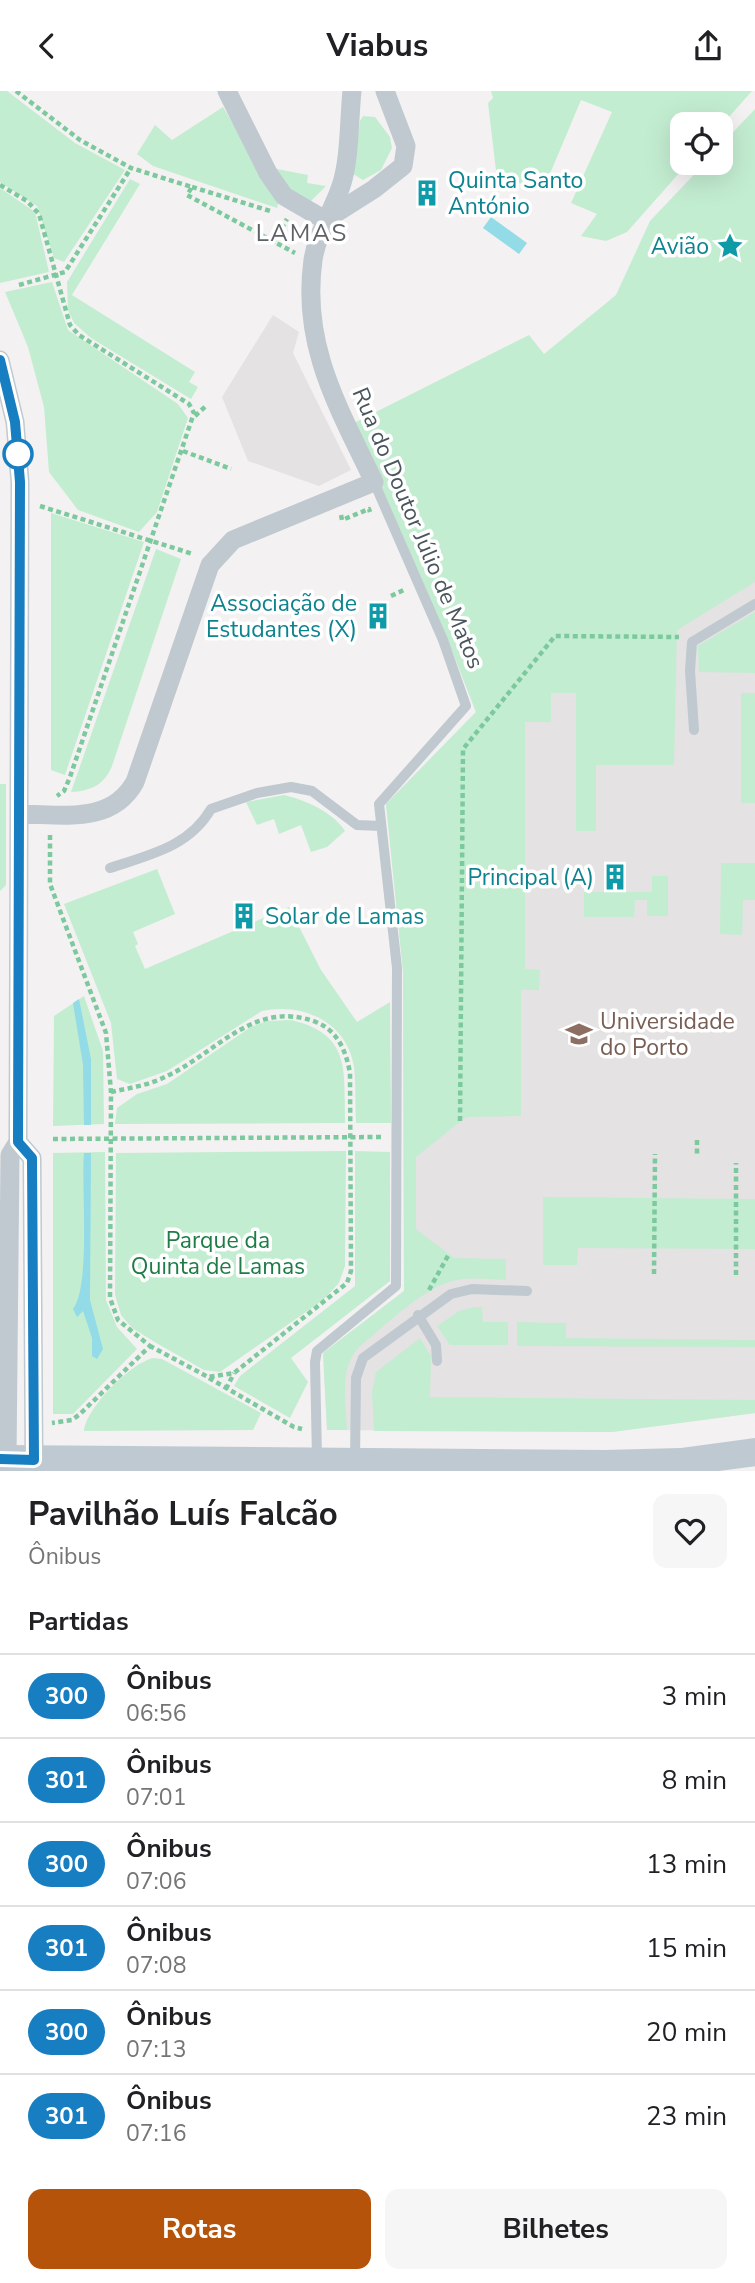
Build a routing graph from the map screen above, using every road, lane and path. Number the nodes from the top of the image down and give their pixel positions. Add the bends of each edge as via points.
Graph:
1 (16, 91) edge
2 (227, 91) edge
3 (352, 91) edge
4 (386, 91) edge
5 (131, 168) junction
6 (0, 185) edge
7 (192, 187) junction
8 (325, 220) junction
9 (264, 237) junction
10 (273, 243) junction
11 (258, 245) dead end
12 (313, 260) junction
13 (54, 277) junction
14 (19, 285) dead end
15 (0, 360) edge
16 (206, 407) dead end
17 (194, 416) junction
18 (183, 451) junction
19 (231, 469) dead end
20 (374, 482) junction
21 (334, 499) junction
22 (43, 507) dead end
23 (373, 521) dead end
24 (153, 541) junction
25 (193, 554) dead end
26 (397, 579) dead end
27 (402, 591) dead end
28 (755, 604) edge
29 (692, 642) junction
30 (694, 730) dead end
31 (51, 800) dead end
32 (19, 814) junction
33 (50, 824) dead end
34 (382, 826) junction
35 (110, 868) dead end
36 (111, 1091) junction
37 (460, 1121) dead end
38 (351, 1137) junction
39 (397, 1137) junction
40 (108, 1138) junction
41 (53, 1139) dead end
42 (697, 1140) dead end
43 (18, 1142) junction
44 (655, 1154) dead end
45 (697, 1155) dead end
46 (736, 1163) dead end
47 (4, 1241) edge
48 (449, 1254) dead end
49 (654, 1274) dead end
50 (736, 1275) dead end
51 (527, 1291) dead end
52 (434, 1303) junction
53 (418, 1315) junction
54 (150, 1346) junction
55 (438, 1361) dead end
56 (234, 1373) junction
57 (208, 1377) junction
58 (226, 1389) junction
59 (41, 1425) dead end
60 (317, 1431) junction
61 (755, 1452) edge
62 (14, 1460) edge
63 (317, 1462) junction
64 (355, 1462) junction

1 - 5 path via 80,140
2 - 8 street via 284,196
3 - 8 street, Rua do Doutor Júlio de Matos via 342,185
4 - 8 street via 406,146 403,166
5 - 7 path
5 - 13 path via 71,265
6 - 13 path via 36,208
7 - 9 path via 186,197
7 - 10 path via 288,216
8 - 12 street, Rua do Doutor Júlio de Matos
9 - 10 path
9 - 11 path
10 - 12 path
12 - 20 street, Rua do Doutor Júlio de Matos via 312,324 321,367
13 - 14 path
13 - 17 path via 70,325 79,335 189,404
15 - 32 street via 15,422 20,482
16 - 17 path
17 - 18 path
18 - 19 path
18 - 24 path
20 - 21 street
20 - 34 lane, Rua do Doutor Júlio de Matos via 443,640 466,706 379,804
21 - 23 path via 342,520 369,509
21 - 32 street via 233,540 210,565 135,782 125,797 90,815
22 - 24 path
24 - 25 path
24 - 31 path via 70,777 64,791
26 - 27 path
28 - 29 lane
29 - 30 lane
29 - 37 path via 676,636 555,636 463,749
32 - 43 street
33 - 36 path via 50,884 106,1033
34 - 35 lane via 357,825 312,791 291,787 211,809 188,839
34 - 39 lane via 397,968
36 - 38 path via 169,1075 251,1022 270,1016 298,1017 325,1027 345,1050
36 - 40 path
38 - 39 path
38 - 40 path
38 - 56 path via 351,1271 347,1283
39 - 60 lane via 396,1286 317,1351
40 - 41 path
40 - 54 path via 110,1298 118,1320
42 - 45 path
43 - 47 street via 10,1155
43 - 62 street via 32,1158
44 - 49 path
46 - 50 path
47 - 62 street
48 - 52 path via 427,1294
51 - 52 lane via 472,1289
52 - 53 lane
53 - 55 lane via 436,1345
53 - 64 lane via 359,1364
54 - 57 path
54 - 59 path via 72,1420
56 - 57 path
56 - 58 path
57 - 58 path
58 - 60 path via 294,1427
60 - 63 lane
61 - 64 main road via 681,1462 606,1464
62 - 63 main road
63 - 64 main road

